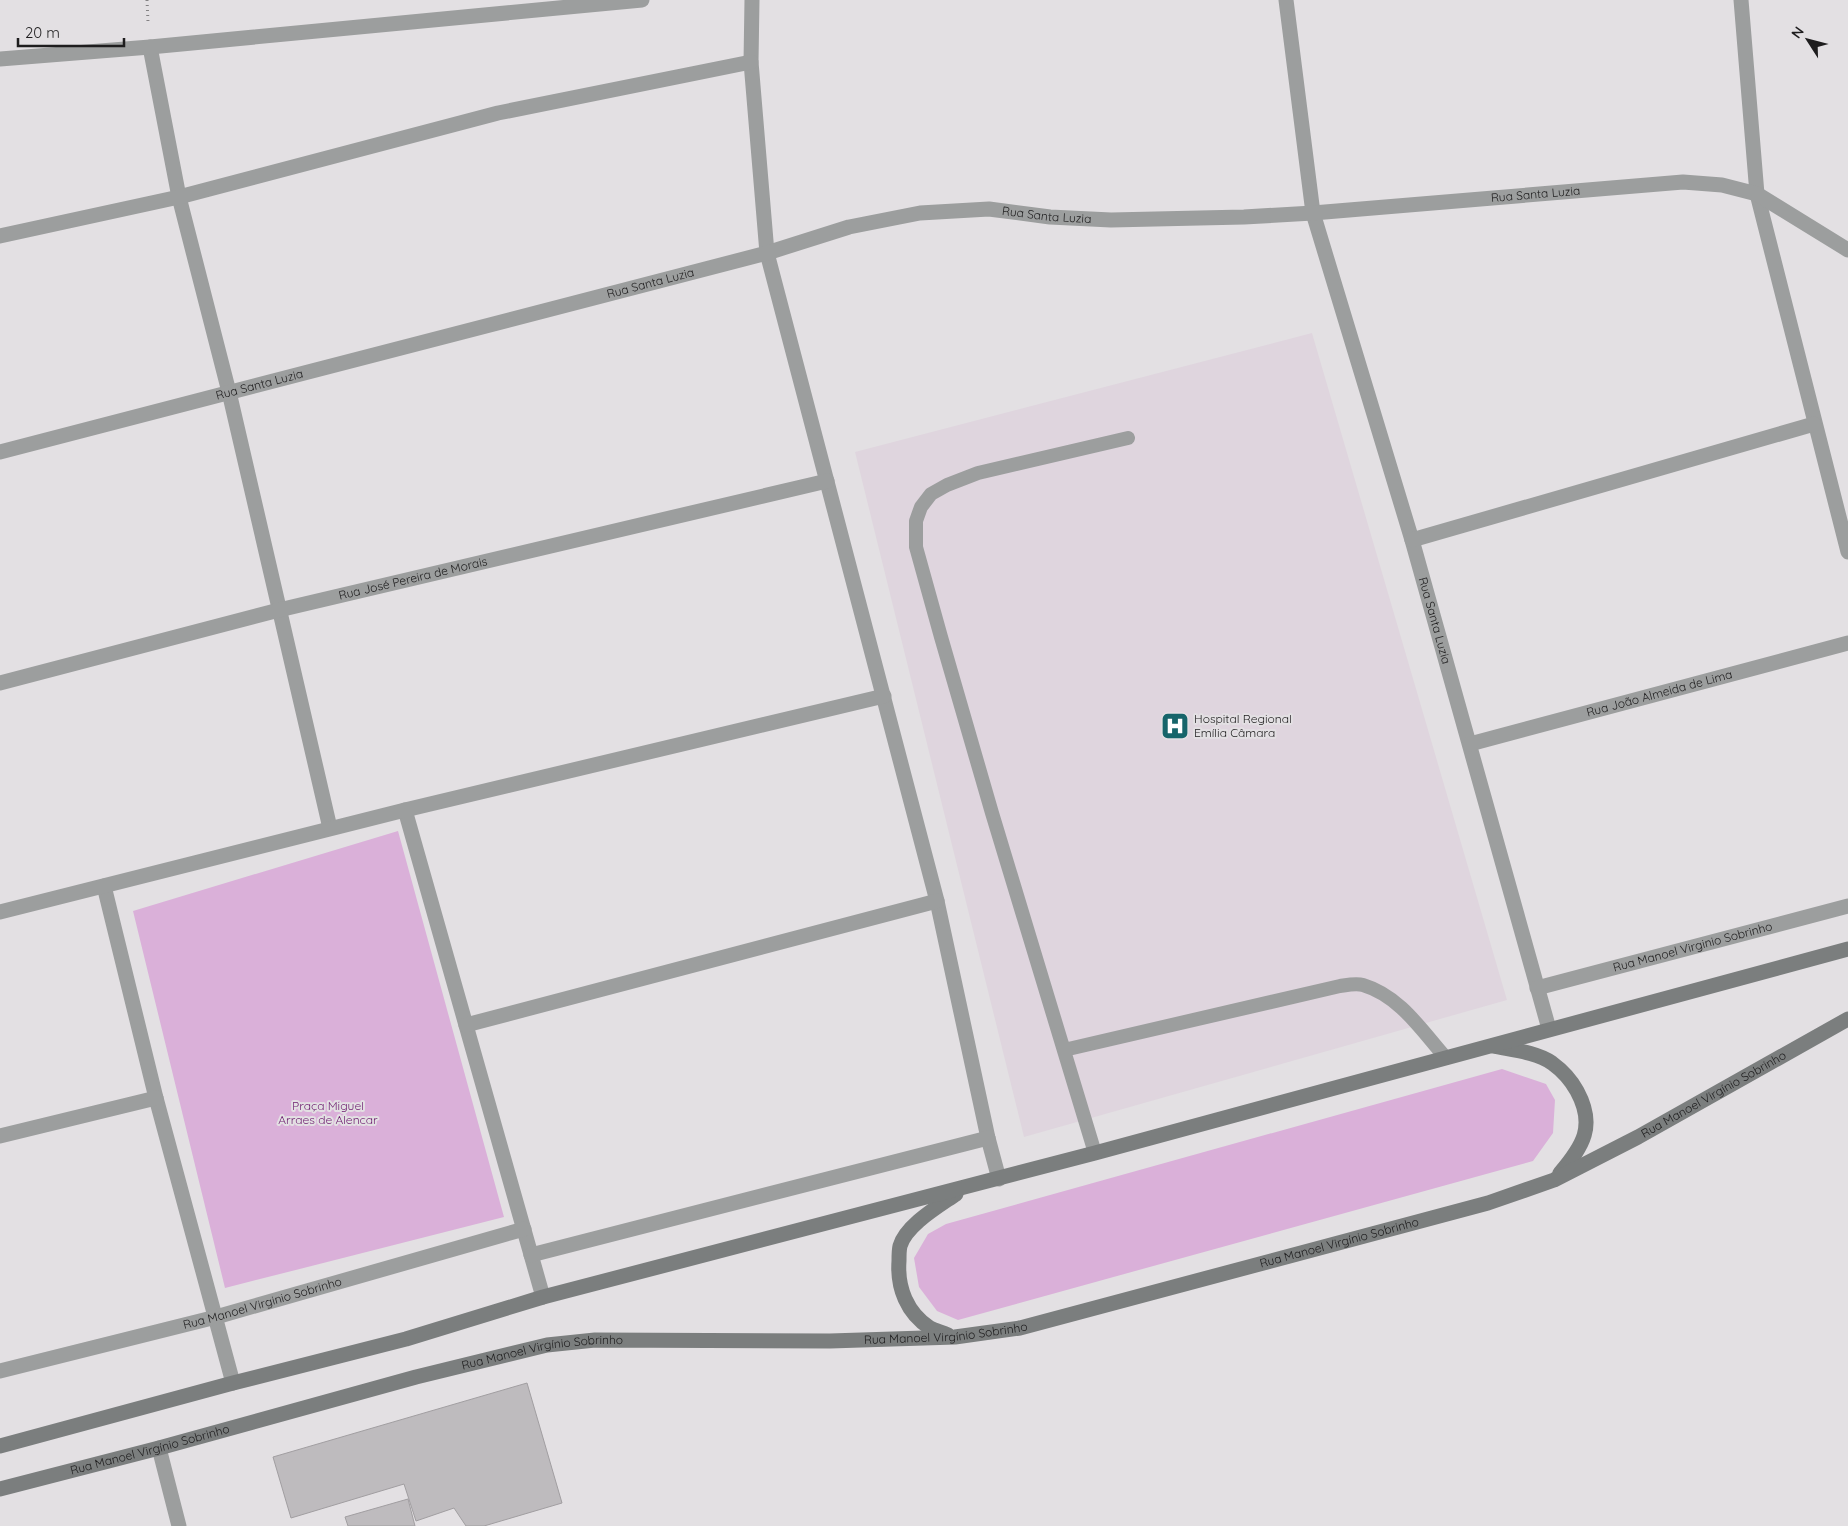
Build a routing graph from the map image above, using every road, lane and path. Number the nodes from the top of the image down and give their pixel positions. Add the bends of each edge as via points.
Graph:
1 (642, 0) edge
2 (752, 0) edge
3 (1286, 0) edge
4 (1741, 0) edge
5 (150, 47) junction
6 (0, 59) edge
7 (751, 62) junction
8 (1757, 194) junction
9 (179, 197) junction
10 (1313, 213) junction
11 (0, 236) edge
12 (1848, 250) edge
13 (767, 253) junction
14 (229, 392) junction
15 (1814, 424) junction
16 (1128, 438) dead end
17 (0, 452) edge
18 (827, 481) junction
19 (1412, 540) junction
20 (1848, 552) edge
21 (280, 610) junction
22 (1848, 643) edge
23 (0, 683) edge
24 (884, 696) junction
25 (1470, 744) junction
26 (405, 810) junction
27 (330, 828) junction
28 (104, 886) junction
29 (937, 902) junction
30 (1848, 906) edge
31 (0, 912) edge
32 (1848, 949) edge
33 (1537, 988) junction
34 (1848, 1019) edge
35 (466, 1025) junction
36 (1549, 1029) junction
37 (1490, 1045) junction
38 (1064, 1050) junction
39 (1446, 1058) junction
40 (156, 1098) junction
41 (0, 1136) edge
42 (988, 1138) junction
43 (1095, 1154) junction
44 (999, 1179) junction
45 (1554, 1180) junction
46 (963, 1188) junction
47 (524, 1229) junction
48 (531, 1255) junction
49 (543, 1297) junction
50 (216, 1317) junction
51 (955, 1337) junction
52 (0, 1371) edge
53 (233, 1383) junction
54 (0, 1446) edge
55 (159, 1448) junction
56 (0, 1489) edge
57 (179, 1526) edge

1 - 5 street
2 - 7 street
3 - 10 street, Rua Santa Luzia
4 - 8 street
5 - 6 street
5 - 9 street
7 - 9 street via 498,113
7 - 13 street
8 - 10 street, Rua Santa Luzia via 1722,185 1683,182
8 - 12 street, Rua Santa Luzia
8 - 15 street
9 - 11 street
9 - 14 street
10 - 13 street, Rua Santa Luzia via 1111,220 989,209 920,213 849,227
10 - 19 street, Rua Santa Luzia
13 - 14 street, Rua Santa Luzia
13 - 18 street
14 - 17 street, Rua Santa Luzia
14 - 21 street
15 - 19 street
15 - 20 street
16 - 38 lane via 978,473 947,485 930,494 916,521 916,547 923,574
18 - 21 street, Rua José Pereira de Morais
18 - 24 street
19 - 25 street, Rua Santa Luzia
21 - 23 street, Rua José Pereira de Morais
21 - 27 street
22 - 25 street, Rua João Almeida de Lima
24 - 26 street
24 - 29 street
25 - 33 street, Rua Santa Luzia
26 - 27 street
26 - 35 street
27 - 28 street
28 - 31 street
28 - 40 street
29 - 35 street
29 - 42 street
30 - 33 street, Rua Manoel Virginio Sobrinho
32 - 36 main road
33 - 36 street, Rua Santa Luzia
34 - 45 main road, Rua Manoel Virgínio Sobrinho via 1638,1137
35 - 47 street
36 - 37 main road
37 - 39 main road
37 - 45 main road via 1551,1062 1570,1079 1584,1105 1587,1125 1582,1142 1575,1156
38 - 39 lane via 1340,986 1361,985 1384,994 1404,1010
38 - 43 lane
39 - 43 main road
40 - 41 street
40 - 50 street
42 - 44 street
42 - 48 street
43 - 44 main road
44 - 46 main road
45 - 51 main road, Rua Manoel Virgínio Sobrinho via 1488,1203 1020,1328
46 - 49 main road
46 - 51 main road via 910,1231 900,1245 898,1270 910,1310 930,1328
47 - 48 street
47 - 50 street, Rua Manoel Virginio Sobrinho
48 - 49 street
49 - 53 main road via 406,1338
50 - 52 street, Rua Manoel Virginio Sobrinho
50 - 53 street
51 - 55 main road, Rua Manoel Virgínio Sobrinho via 830,1341 595,1340 547,1345 416,1377
53 - 54 main road
55 - 56 main road, Rua Manoel Virgínio Sobrinho
55 - 57 street

